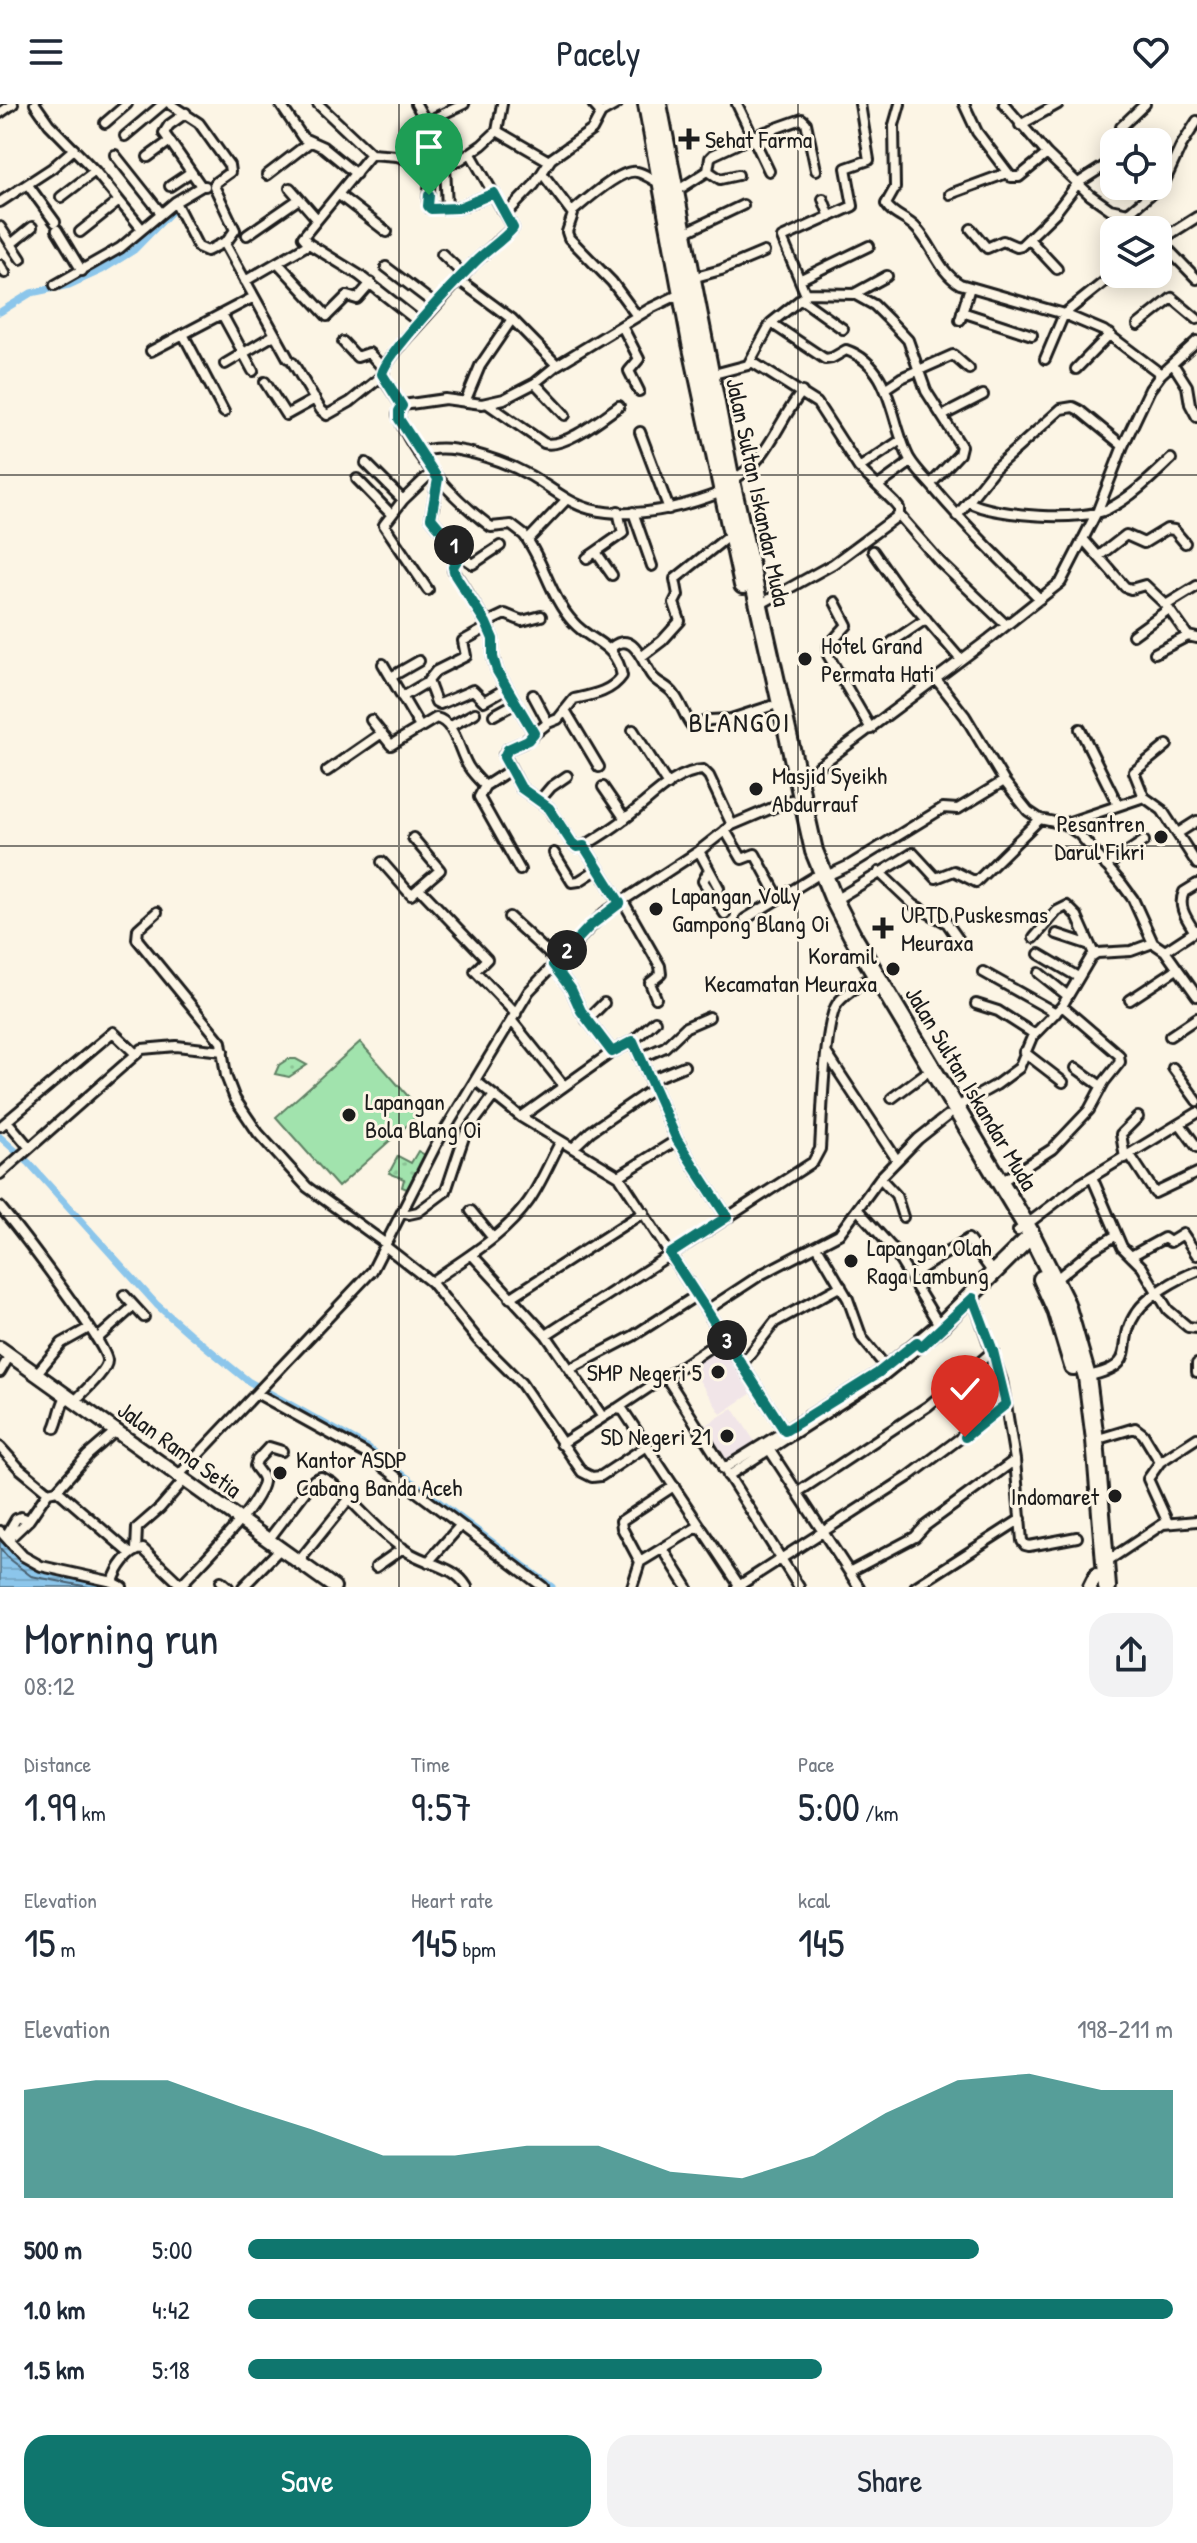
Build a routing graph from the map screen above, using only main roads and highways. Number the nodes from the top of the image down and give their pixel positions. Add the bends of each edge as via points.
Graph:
1 (647, 104) edge
2 (658, 104) edge
3 (668, 188) junction
4 (726, 486) junction
5 (819, 877) junction
6 (951, 1112) junction
7 (1026, 1235) junction
8 (1099, 1580) edge

1 - 3 highway, Jalan Sultan Iskandar Muda
2 - 3 highway, Jalan Sultan Iskandar Muda
3 - 4 highway, Jalan Sultan Iskandar Muda via 682,293
3 - 4 highway, Jalan Sultan Iskandar Muda via 692,278
4 - 5 highway, Jalan Sultan Iskandar Muda
4 - 5 highway, Jalan Sultan Iskandar Muda via 731,534 791,800
5 - 6 highway, Jalan Sultan Iskandar Muda
5 - 6 highway, Jalan Sultan Iskandar Muda via 844,940 923,1075
6 - 7 highway, Jalan Sultan Iskandar Muda
6 - 7 highway, Jalan Sultan Iskandar Muda via 1000,1183
7 - 8 highway, Jalan Sultan Iskandar Muda via 1076,1379
7 - 8 highway, Jalan Sultan Iskandar Muda via 1055,1280 1087,1377 1095,1440

